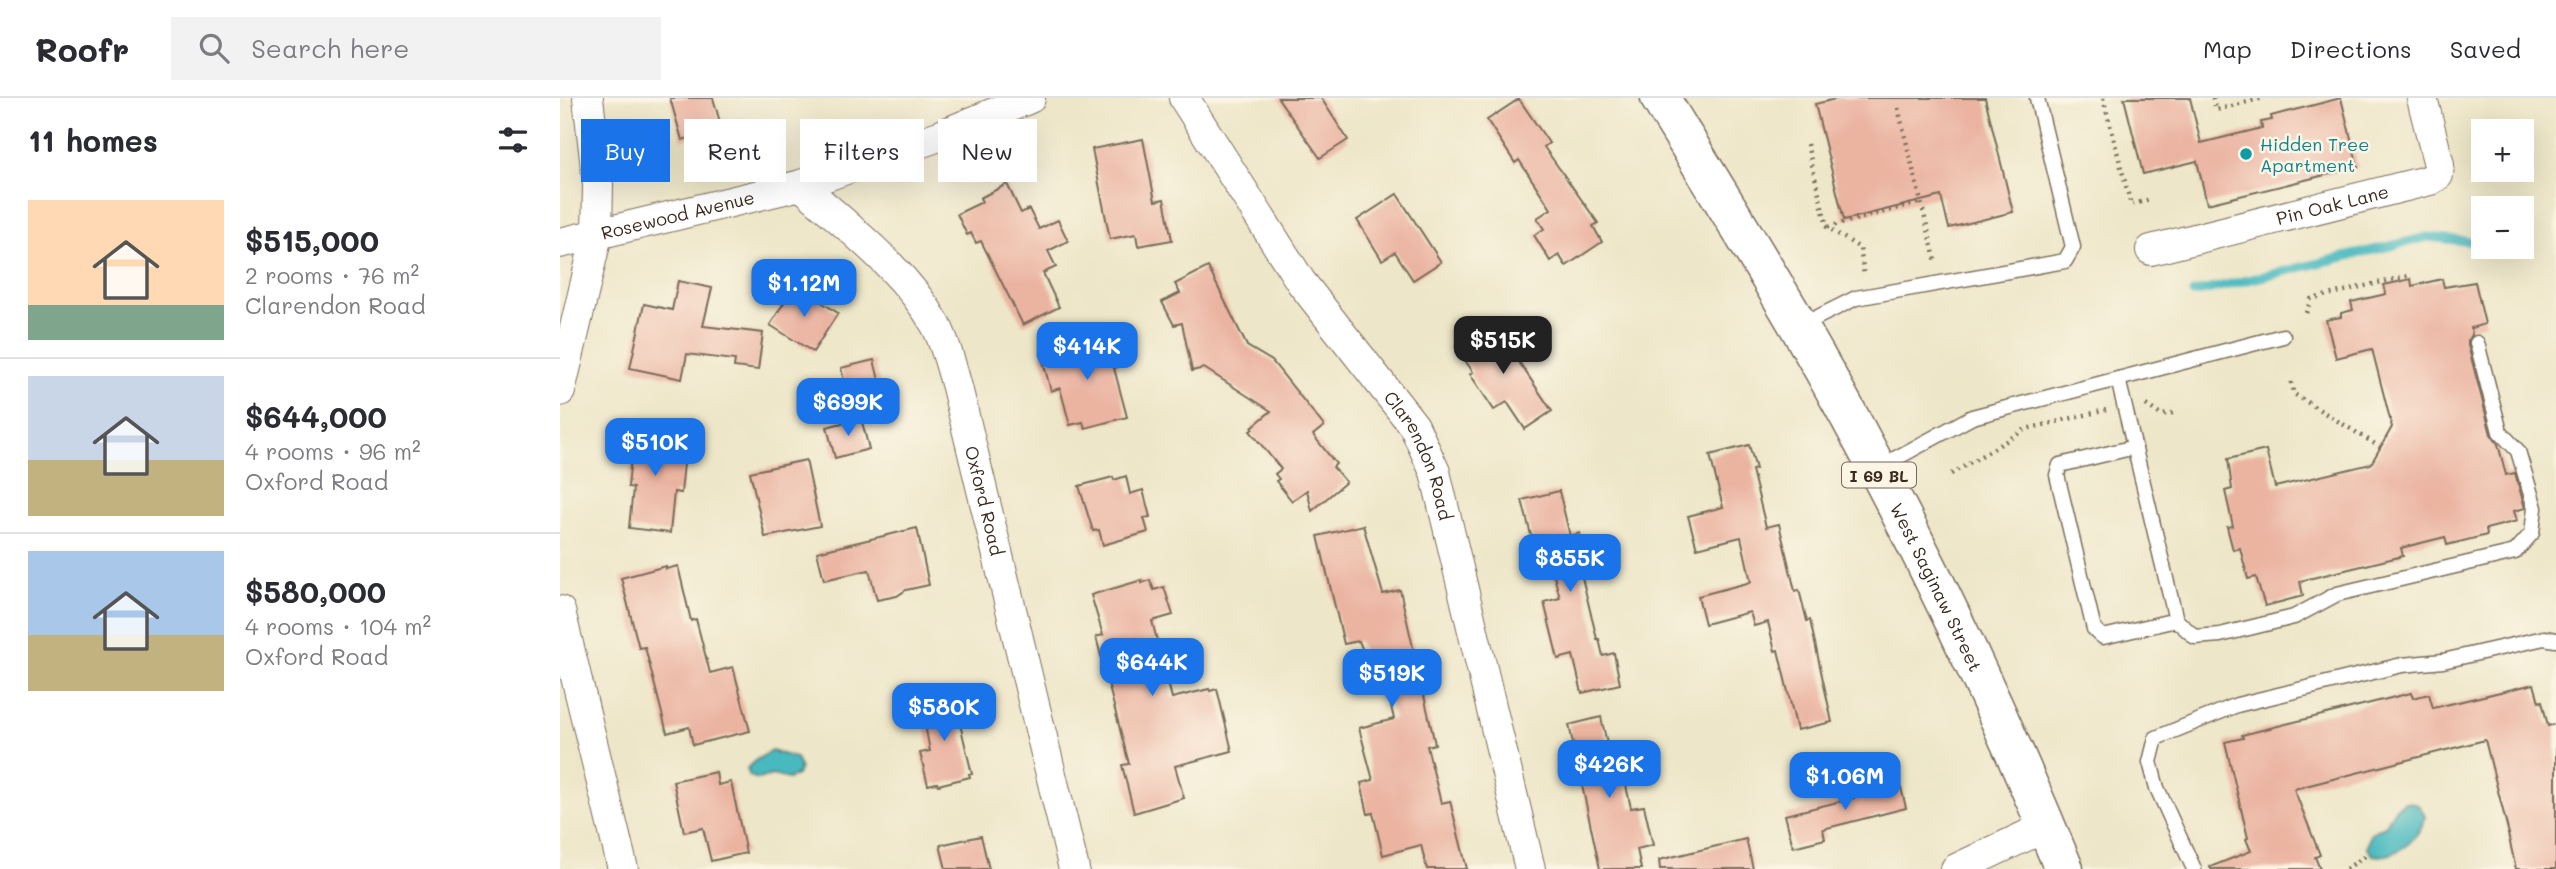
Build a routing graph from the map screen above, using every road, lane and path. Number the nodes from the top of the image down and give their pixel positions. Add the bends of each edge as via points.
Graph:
1 (588, 98) edge
2 (1030, 98) edge
3 (1184, 98) edge
4 (1660, 98) edge
5 (2037, 98) edge
6 (2103, 98) edge
7 (2213, 98) edge
8 (2263, 98) edge
9 (2422, 98) edge
10 (1899, 107) dead end
11 (1807, 144) dead end
12 (801, 185) junction
13 (2151, 199) dead end
14 (1922, 202) junction
15 (1827, 227) junction
16 (597, 235) junction
17 (560, 243) edge
18 (2151, 250) dead end
19 (2411, 275) dead end
20 (1856, 280) dead end
21 (1941, 283) junction
22 (2306, 313) dead end
23 (1798, 327) junction
24 (2283, 336) dead end
25 (2477, 343) dead end
26 (2118, 379) junction
27 (2291, 382) dead end
28 (560, 391) edge
29 (2125, 407) junction
30 (2173, 413) dead end
31 (2135, 447) junction
32 (2381, 447) dead end
33 (1877, 469) junction
34 (1951, 474) dead end
35 (560, 611) edge
36 (2176, 620) junction
37 (2556, 640) edge
38 (2047, 826) junction
39 (2368, 854) dead end
40 (623, 869) edge
41 (1074, 869) edge
42 (1530, 869) edge
43 (1956, 869) edge
44 (2064, 869) edge
45 (2194, 869) edge
46 (2346, 869) edge

1 - 16 street via 598,185
2 - 12 street, Rosewood Avenue
3 - 42 street, Clarendon Road via 1301,282 1414,426 1435,472
4 - 23 main road, West Saginaw Street / I 69 BL
5 - 21 lane via 2073,247 2065,261
6 - 13 path via 2131,205
7 - 8 path via 2216,110
9 - 18 street, Pin Oak Lane via 2439,165 2438,175 2430,180
10 - 14 path
11 - 15 path
12 - 16 street, Rosewood Avenue
12 - 41 street, Oxford Road via 877,254 937,326 957,387
14 - 15 path
14 - 21 path
15 - 20 path via 1860,248 1864,275
16 - 17 street, Rosewood Avenue
16 - 28 street
19 - 22 path via 2311,299
21 - 23 lane via 1856,298
23 - 33 main road, West Saginaw Street / I 69 BL
24 - 26 lane
25 - 36 lane via 2500,432 2518,451 2535,508 2532,533 2515,552 2337,594 2294,617 2220,635 2195,637
26 - 29 lane
26 - 33 lane via 1972,417
27 - 32 path via 2294,394
29 - 30 path via 2148,405 2161,415
29 - 31 lane
29 - 34 path via 2026,429
31 - 36 lane
31 - 36 lane via 2060,465 2057,475 2063,501 2094,629 2103,637
33 - 38 main road, West Saginaw Street / I 69 BL
35 - 40 street
37 - 45 lane via 2544,638 2443,662 2402,664 2237,705 2155,738 2150,762 2157,788
38 - 43 street
38 - 44 main road, West Saginaw Street / I 69 BL
39 - 46 path

